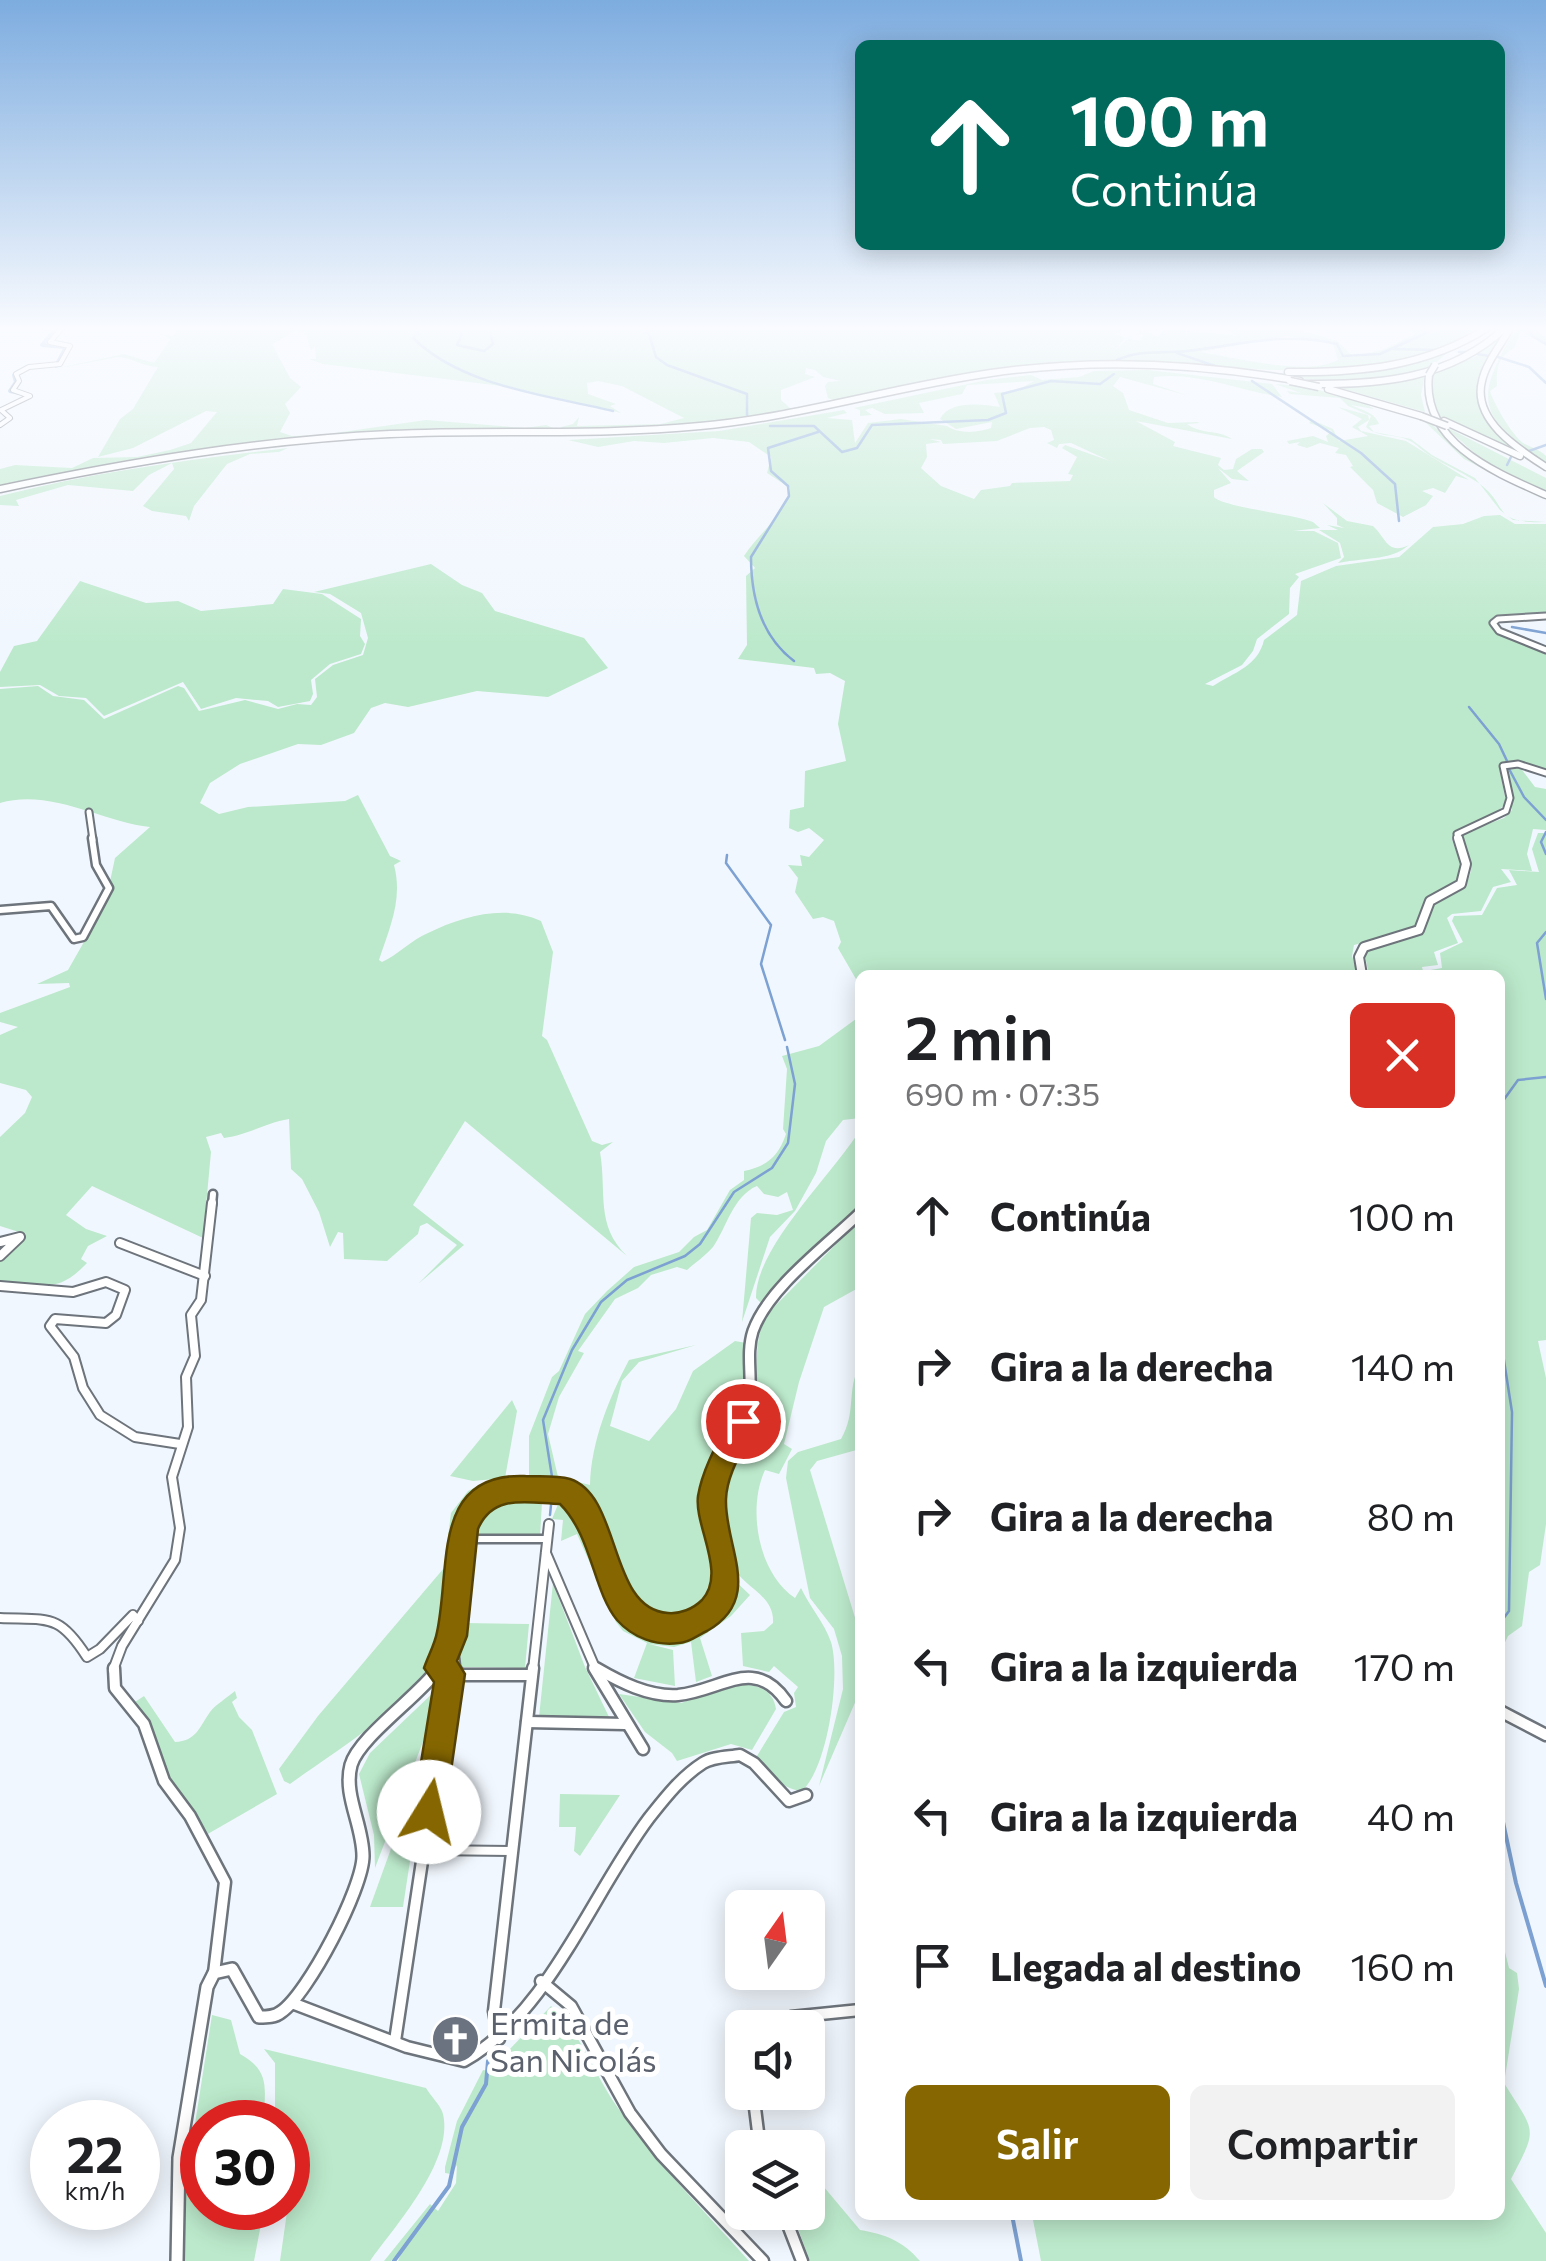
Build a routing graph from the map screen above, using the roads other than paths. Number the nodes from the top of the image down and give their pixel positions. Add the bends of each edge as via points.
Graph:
1 (629, 434) edge
2 (1445, 434) edge
3 (1468, 434) edge
4 (1503, 434) edge
5 (1546, 470) edge
6 (0, 491) edge
7 (1546, 495) edge
8 (1546, 616) edge
9 (1546, 650) edge
10 (1546, 773) edge
11 (89, 812) dead end
12 (0, 910) edge
13 (1361, 970) edge
14 (213, 1194) dead end
15 (855, 1218) edge
16 (0, 1242) edge
17 (120, 1242) dead end
18 (0, 1256) edge
19 (205, 1276) junction
20 (0, 1286) edge
21 (180, 1444) junction
22 (549, 1524) dead end
23 (474, 1539) dead end
24 (548, 1539) junction
25 (546, 1552) junction
26 (0, 1618) edge
27 (138, 1620) junction
28 (452, 1636) junction
29 (594, 1666) junction
30 (439, 1668) junction
31 (455, 1675) junction
32 (531, 1675) junction
33 (427, 1682) junction
34 (448, 1687) junction
35 (786, 1701) dead end
36 (1505, 1714) edge
37 (526, 1722) junction
38 (626, 1724) junction
39 (1546, 1735) edge
40 (644, 1748) dead end
41 (806, 1794) dead end
42 (424, 1850) junction
43 (512, 1851) junction
44 (214, 1973) junction
45 (541, 1981) junction
46 (292, 2003) junction
47 (855, 2011) edge
48 (825, 2014) edge
49 (499, 2039) junction
50 (395, 2041) junction
51 (790, 2230) edge
52 (177, 2261) edge
53 (763, 2261) edge
54 (802, 2261) edge

1 - 6 highway via 302,444
2 - 7 highway, bridge via 1486,466
3 - 5 highway, bridge
4 - 5 highway
8 - 9 street via 1494,623
10 - 13 street via 1503,766 1506,811 1457,834 1466,864 1461,884 1430,901 1419,930 1364,947
11 - 12 street via 98,872 109,888 83,937 74,939 51,906
14 - 19 street
15 - 28 street via 769,1305 753,1331 749,1403 714,1486 712,1512 725,1567 711,1612 681,1629 636,1620 577,1498 555,1488 504,1489 482,1498 467,1517
16 - 18 street via 20,1237
17 - 19 street
19 - 21 street via 192,1315 188,1428
20 - 21 street via 76,1292 104,1280 117,1282 125,1290 116,1315 106,1323 55,1319 53,1334 75,1359 83,1390 115,1432
21 - 27 street via 172,1477 180,1528 175,1560
22 - 24 street
23 - 24 street
24 - 25 street
25 - 29 street
25 - 32 street
26 - 27 street via 48,1620 69,1629 86,1657 98,1653 122,1622 133,1615
27 - 44 street via 112,1669 115,1688 144,1724 164,1781 224,1882
28 - 30 street
28 - 31 street
29 - 35 street via 636,1688 678,1695 737,1676 758,1678
29 - 38 street
30 - 31 street
30 - 33 street
31 - 32 street
31 - 34 street
32 - 37 street
33 - 34 street via 440,1675
33 - 46 street via 351,1762 347,1788 364,1850 362,1869
34 - 42 street
36 - 39 street
37 - 38 street
37 - 43 street
38 - 40 street
41 - 45 street via 789,1801 739,1755 706,1760 657,1806
42 - 43 street
42 - 50 street
43 - 49 street via 494,2011
44 - 46 street via 232,1968 259,2017
44 - 52 street via 188,2094 174,2220
45 - 49 street
45 - 53 street via 571,2006 630,2113 661,2154
46 - 50 street
47 - 48 street
49 - 50 street via 479,2056 450,2062
51 - 54 street

